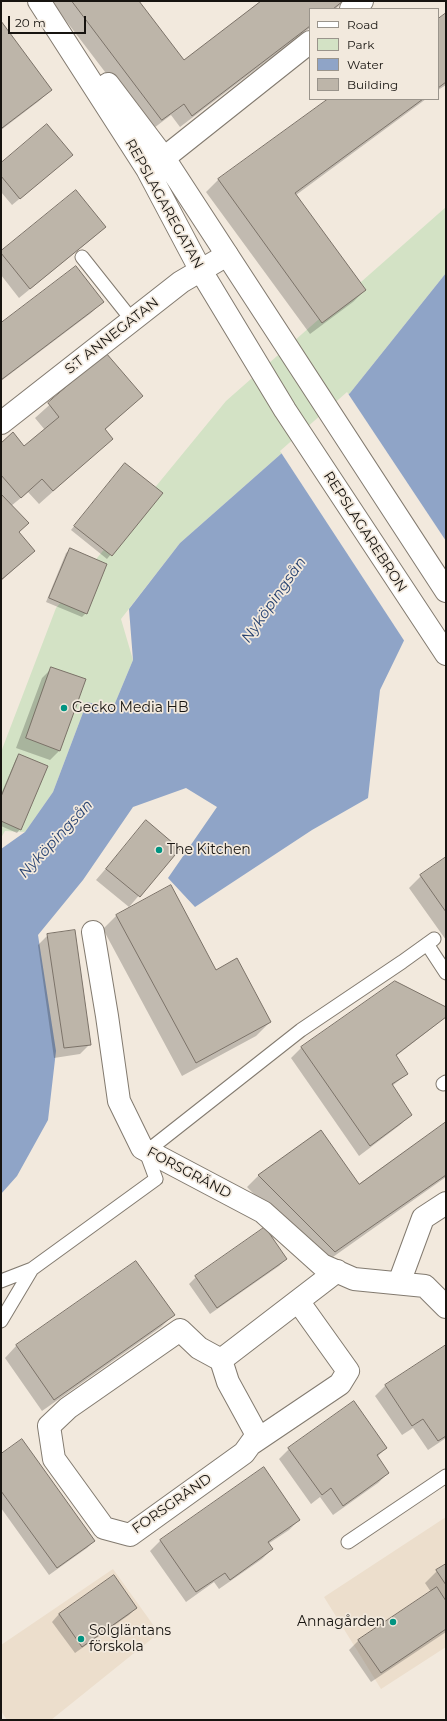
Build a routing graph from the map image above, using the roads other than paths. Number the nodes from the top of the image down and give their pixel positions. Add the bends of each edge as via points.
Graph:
1 (39, 1) edge
2 (46, 1) edge
3 (362, 1) edge
4 (353, 8) edge
5 (309, 43) edge
6 (164, 158) junction
7 (227, 255) junction
8 (82, 257) dead end
9 (201, 271) junction
10 (132, 320) junction
11 (285, 410) joint
12 (1, 423) edge
13 (446, 591) edge
14 (446, 654) edge
15 (93, 932) dead end
16 (446, 973) edge
17 (146, 1152) junction
18 (446, 1203) edge
19 (32, 1269) junction
20 (337, 1271) junction
21 (1, 1282) edge
22 (399, 1283) junction
23 (298, 1301) junction
24 (446, 1308) edge
25 (1, 1321) edge
26 (221, 1360) junction
27 (251, 1444) junction
28 (446, 1476) edge
29 (348, 1542) dead end

1 - 9 street, REPSLAGAREGATAN via 147,169
2 - 6 street, REPSLAGAREGATAN
3 - 4 street
5 - 6 street
6 - 7 street, REPSLAGAREGATAN
7 - 9 street, S:T ANNEGATAN
7 - 13 street, REPSLAGAREGATAN
8 - 10 lane
9 - 10 street, S:T ANNEGATAN via 181,282
9 - 11 street, REPSLAGAREGATAN
10 - 12 street, S:T ANNEGATAN
11 - 14 street, REPSLAGAREBRON
15 - 17 street, FORSGRÄND via 119,1101
16 - 17 lane via 431,942 301,1030
17 - 19 lane via 156,1179
17 - 20 street, FORSGRÄND via 263,1212 322,1264
18 - 22 street via 423,1218
19 - 21 lane
19 - 25 lane
20 - 22 street, FORSGRÄND via 354,1279
20 - 23 street
22 - 24 street, FORSGRÄND via 425,1286
23 - 26 street
23 - 27 street via 348,1371 340,1384
26 - 27 street via 228,1382 257,1435
26 - 27 street, FORSGRÄND via 199,1348 180,1330 68,1408 50,1426 54,1458 104,1528 130,1535 244,1454
28 - 29 lane

